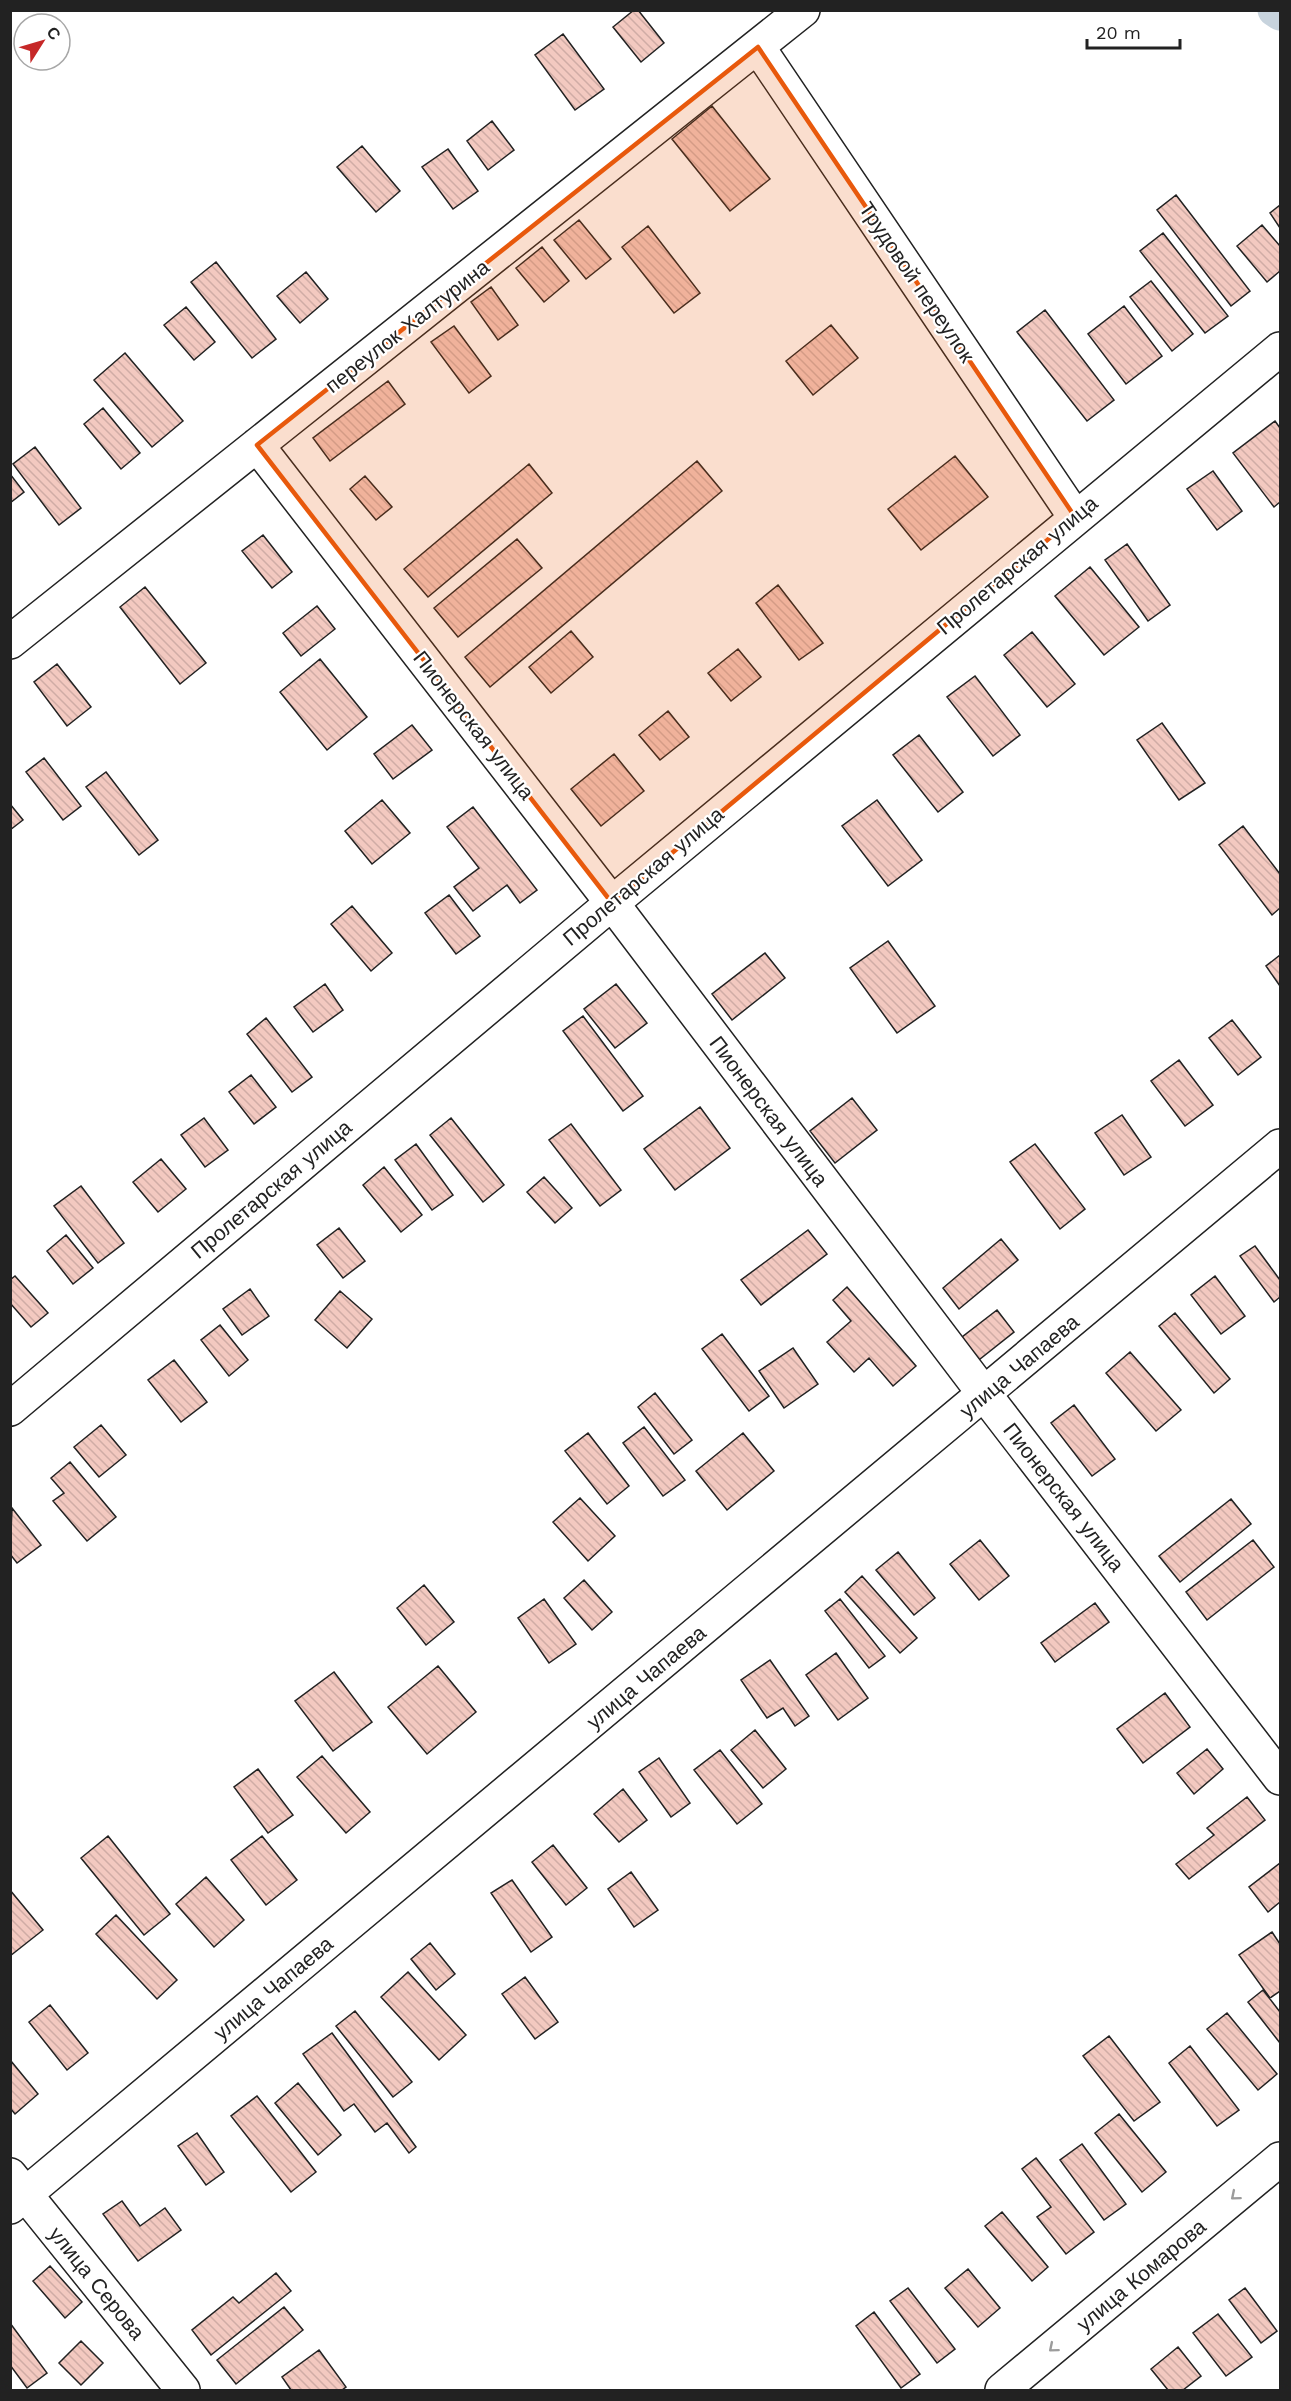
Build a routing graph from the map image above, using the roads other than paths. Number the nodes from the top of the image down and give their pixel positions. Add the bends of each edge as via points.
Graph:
1 (803, 10) edge
2 (758, 47) junction
3 (1281, 349) edge
4 (257, 445) junction
5 (1075, 517) junction
6 (10, 642) edge
7 (612, 903) junction
8 (1281, 1146) edge
9 (984, 1395) junction
10 (10, 1409) edge
11 (1281, 1778) edge
12 (1281, 2159) edge
13 (16, 2192) edge
14 (183, 2391) edge
15 (1002, 2391) edge

1 - 2 street, переулок Халтурина
2 - 4 street, переулок Халтурина
2 - 5 street, Трудовой переулок
3 - 5 street, Пролетарская улица
4 - 6 street, переулок Халтурина
4 - 7 street, Пионерская улица
5 - 7 street, Пролетарская улица
7 - 9 street, Пионерская улица
7 - 10 street, Пролетарская улица
8 - 9 street, улица Чапаева
9 - 11 street, Пионерская улица
9 - 13 street, улица Чапаева
12 -> 15 street, улица Комарова
13 - 14 street, улица Серова

